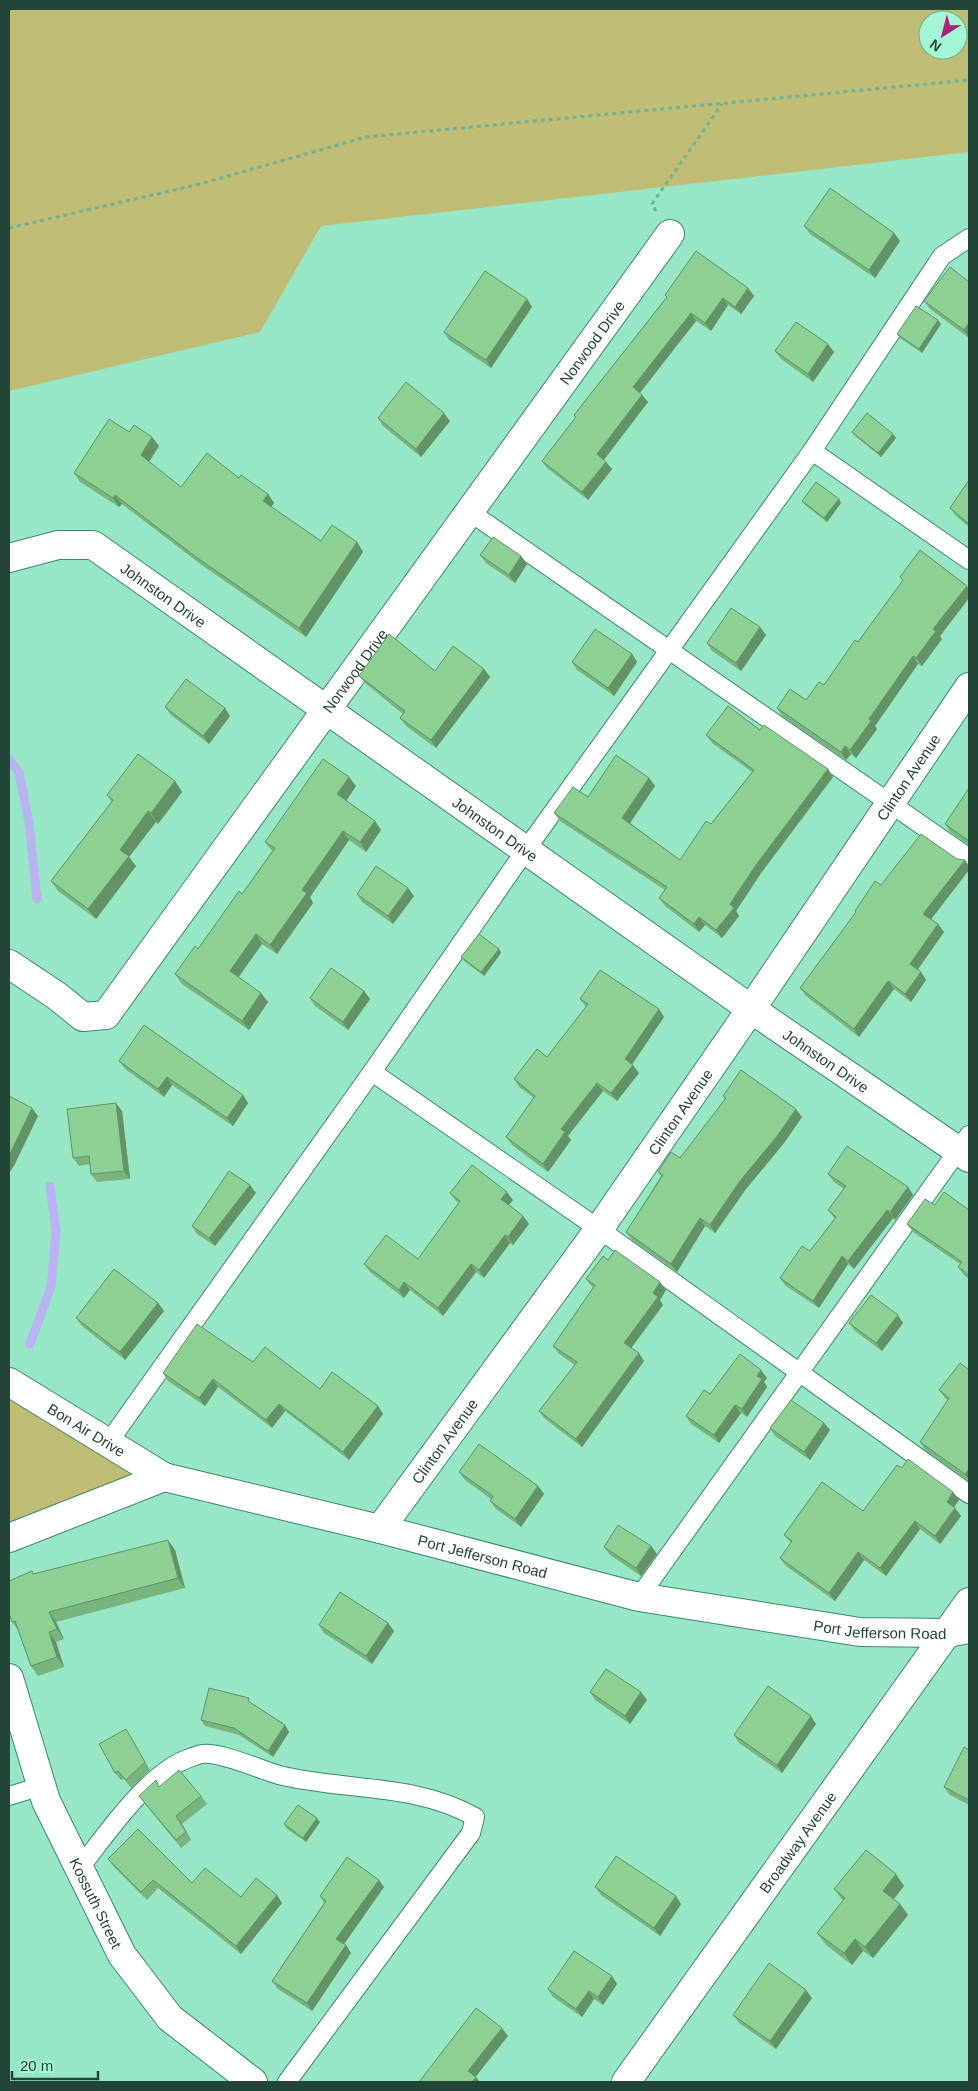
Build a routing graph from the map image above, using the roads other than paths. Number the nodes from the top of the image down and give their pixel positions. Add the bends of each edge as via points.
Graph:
1 (670, 234) road end
2 (969, 238) edge
3 (812, 451) junction
4 (470, 512) junction
5 (9, 558) edge
6 (969, 560) edge
7 (671, 649) junction
8 (969, 687) edge
9 (327, 711) junction
10 (890, 803) junction
11 (526, 851) junction
12 (969, 858) edge
13 (9, 964) edge
14 (751, 1009) junction
15 (372, 1072) junction
16 (966, 1148) edge
17 (598, 1229) junction
18 (799, 1373) junction
19 (9, 1382) edge
20 (108, 1443) junction
21 (164, 1477) junction
22 (969, 1494) edge
23 (380, 1529) junction
24 (9, 1538) edge
25 (639, 1597) junction
26 (969, 1602) edge
27 (958, 1631) edge
28 (9, 1678) edge
29 (42, 1786) junction
30 (9, 1796) edge
31 (79, 1869) junction
32 (253, 2082) edge
33 (287, 2082) edge
34 (626, 2082) edge

1 - 4 street, Norwood Drive
2 - 3 lane via 942,256
3 - 6 lane
3 - 7 lane
4 - 7 lane
4 - 9 street, Norwood Drive
5 - 9 street, Johnston Drive via 58,545 93,545
7 - 10 lane
7 - 11 lane
8 - 10 street, Clinton Avenue
9 - 11 street, Johnston Drive
9 - 13 street, Norwood Drive via 106,1015 83,1017
10 - 12 lane
10 - 14 street, Clinton Avenue
11 - 14 street, Johnston Drive
11 - 15 lane
14 - 16 street, Johnston Drive
14 - 17 street, Clinton Avenue
15 - 17 lane
15 - 20 lane
16 - 18 lane
17 - 18 lane
17 - 23 street, Clinton Avenue
18 - 22 lane
18 - 25 lane
19 - 20 street, Bon Air Drive
20 - 21 street, Bon Air Drive
21 - 23 street, Port Jefferson Road
21 - 24 street
23 - 25 street, Port Jefferson Road
25 - 27 street, Port Jefferson Road via 860,1632
26 - 27 street, Broadway Avenue
27 - 34 street, Broadway Avenue
28 - 29 street, Kossuth Street
29 - 30 lane
29 - 31 street, Kossuth Street
31 - 32 street, Kossuth Street via 122,1955 170,2018
31 - 33 lane via 147,1788 168,1770 203,1753 279,1775 404,1793 458,1807 475,1817 471,1833

